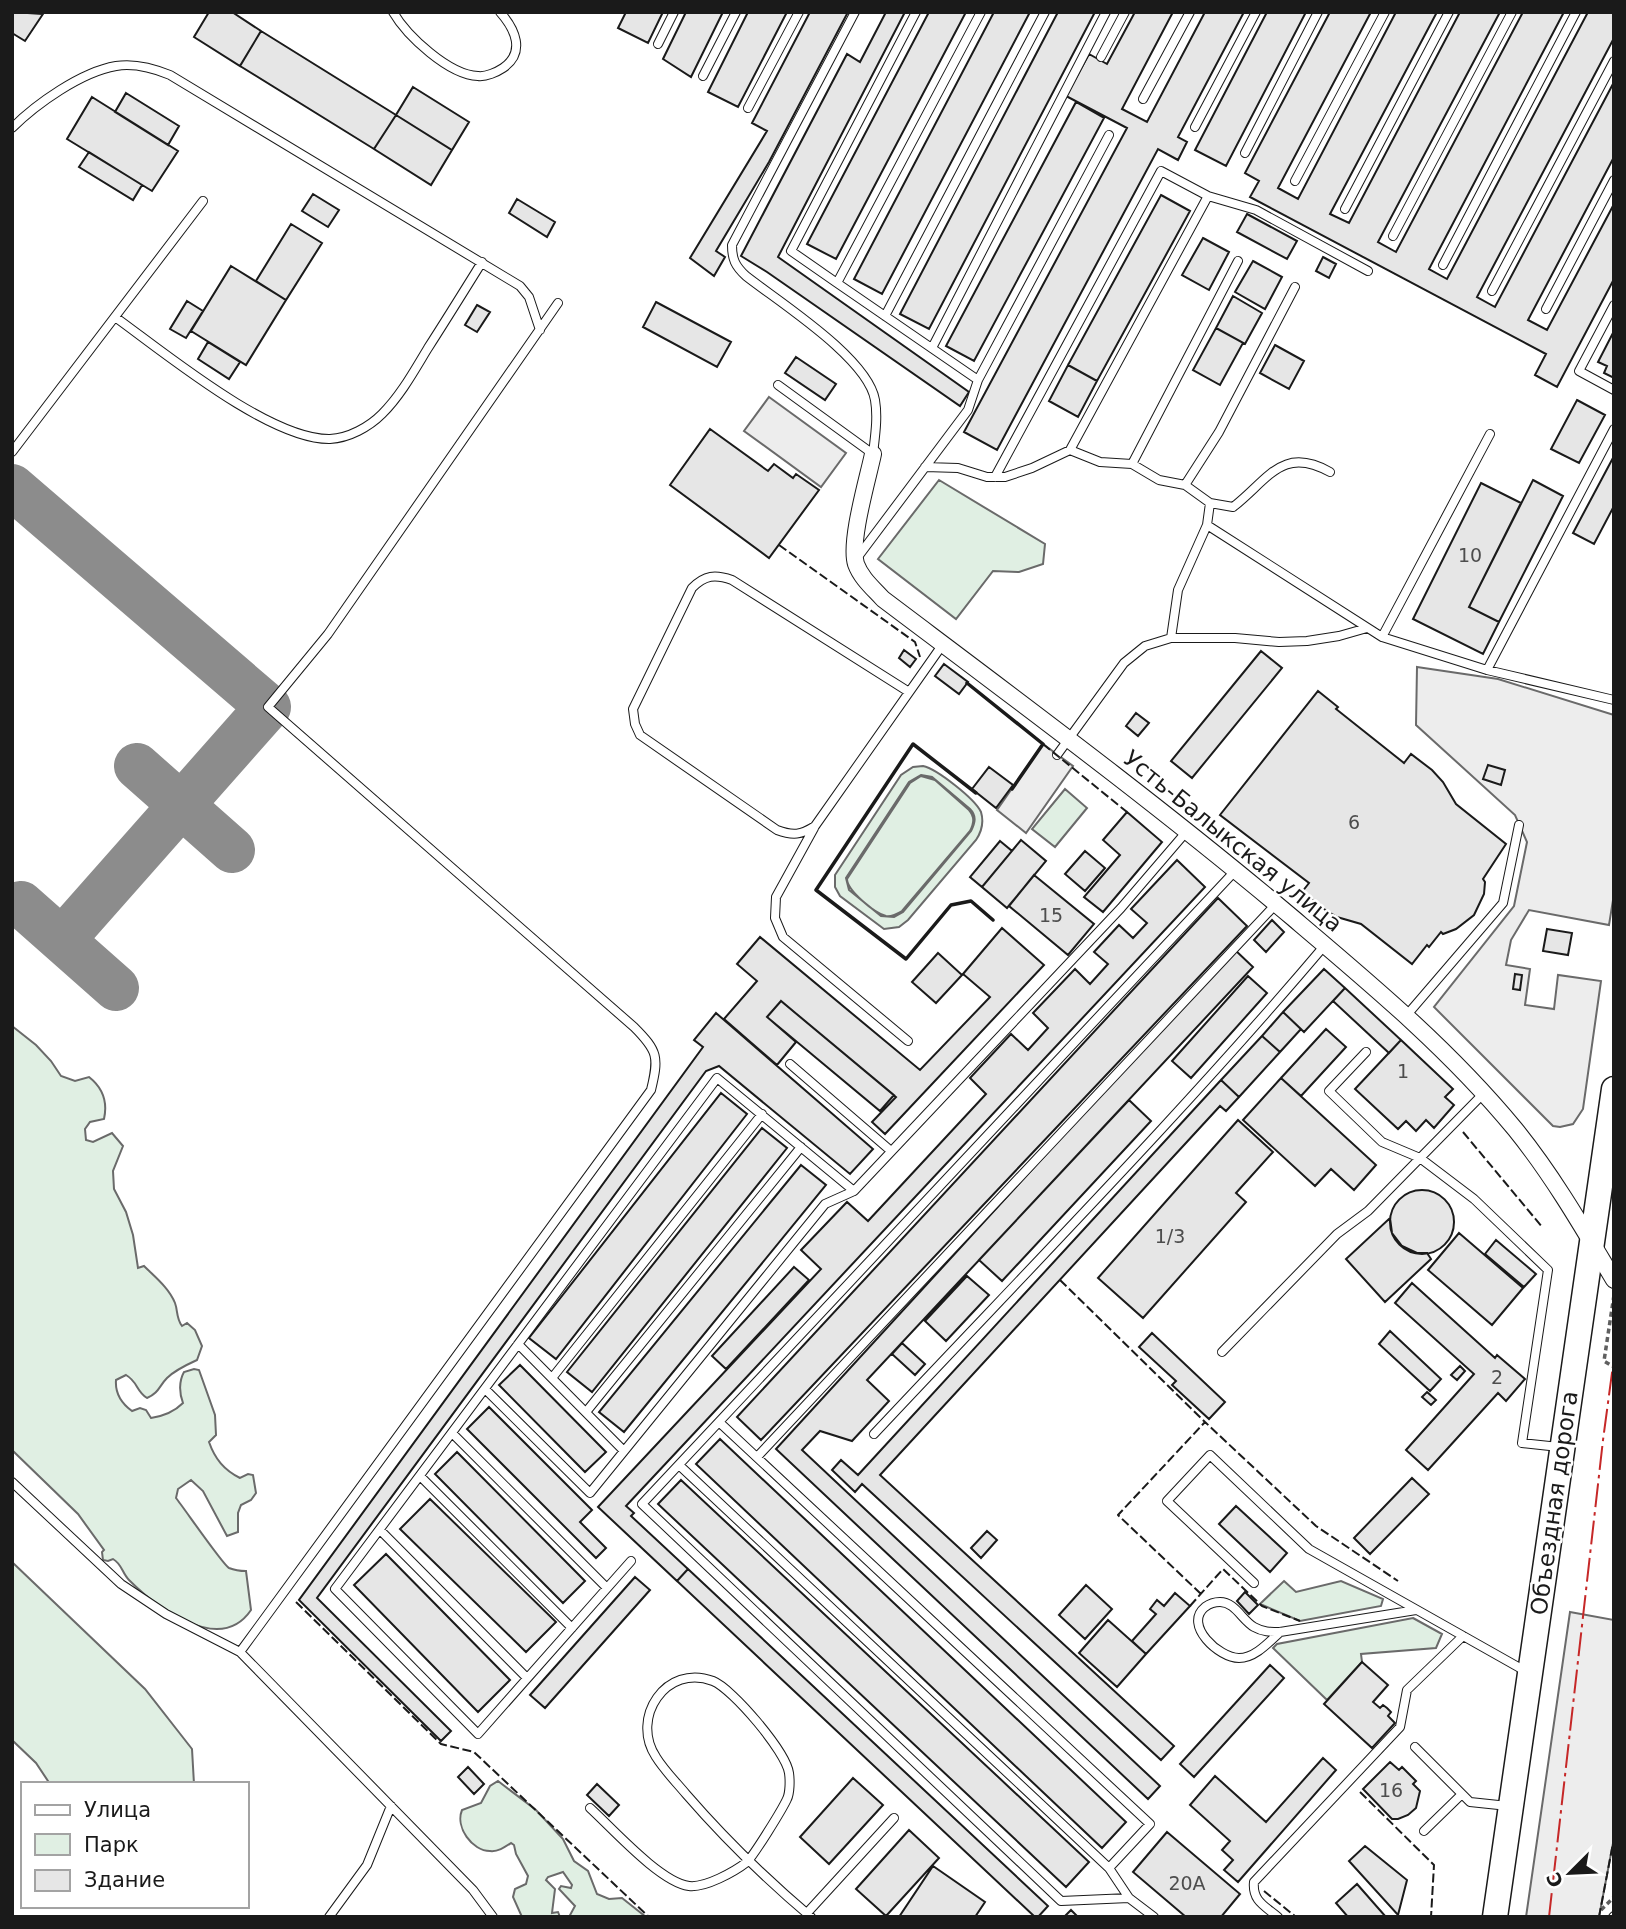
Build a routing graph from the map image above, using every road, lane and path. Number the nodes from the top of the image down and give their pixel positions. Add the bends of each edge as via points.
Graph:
1 (393, 12) edge
2 (500, 12) edge
3 (674, 12) edge
4 (736, 12) edge
5 (799, 12) edge
6 (855, 12) edge
7 (916, 12) edge
8 (981, 12) edge
9 (1045, 12) edge
10 (1106, 12) edge
11 (1125, 12) edge
12 (1190, 12) edge
13 (1256, 12) edge
14 (1318, 12) edge
15 (1385, 12) edge
16 (1449, 12) edge
17 (1512, 12) edge
18 (1576, 12) edge
19 (658, 44) dead end
20 (1101, 57) dead end
21 (1614, 61) edge
22 (703, 76) dead end
23 (1143, 99) dead end
24 (748, 107) dead end
25 (1195, 127) dead end
26 (12, 128) edge
27 (1109, 135) dead end
28 (1245, 153) dead end
29 (1614, 180) edge
30 (1295, 181) dead end
31 (1208, 196) junction
32 (203, 201) dead end
33 (1345, 209) dead end
34 (1393, 236) dead end
35 (1238, 261) dead end
36 (482, 262) junction
37 (1443, 265) dead end
38 (1367, 271) dead end
39 (837, 283) junction
40 (1296, 287) dead end
41 (1492, 291) dead end
42 (558, 303) dead end
43 (1614, 305) edge
44 (1546, 309) dead end
45 (885, 316) junction
46 (114, 317) junction
47 (540, 330) junction
48 (932, 348) junction
49 (978, 380) junction
50 (778, 385) dead end
51 (1614, 390) edge
52 (1614, 429) edge
53 (1490, 434) dead end
54 (1070, 450) junction
55 (12, 452) edge
56 (873, 454) junction
57 (1132, 464) junction
58 (925, 467) junction
59 (1330, 472) dead end
60 (995, 477) junction
61 (1185, 485) junction
62 (1210, 503) junction
63 (1207, 525) junction
64 (855, 561) junction
65 (1367, 628) junction
66 (1382, 637) junction
67 (1171, 638) junction
68 (943, 644) junction
69 (1487, 670) junction
70 (909, 692) junction
71 (1614, 700) edge
72 (1068, 738) junction
73 (1057, 755) dead end
74 (1520, 825) dead end
75 (815, 826) junction
76 (1188, 831) junction
77 (1236, 870) junction
78 (1276, 904) junction
79 (1325, 945) junction
80 (1406, 1016) junction
81 (908, 1041) dead end
82 (1366, 1052) dead end
83 (790, 1064) dead end
84 (1614, 1089) edge
85 (1484, 1093) junction
86 (762, 1114) junction
87 (1610, 1135) edge
88 (801, 1147) junction
89 (891, 1151) junction
90 (1420, 1158) junction
91 (854, 1191) junction
92 (1591, 1241) junction
93 (1614, 1280) edge
94 (1614, 1294) edge
95 (518, 1344) junction
96 (1222, 1352) dead end
97 (1614, 1367) edge
98 (552, 1378) junction
99 (485, 1388) junction
100 (586, 1412) junction
101 (719, 1422) junction
102 (452, 1433) junction
103 (874, 1434) dead end
104 (1562, 1448) junction
105 (624, 1451) junction
106 (757, 1457) junction
107 (679, 1465) junction
108 (420, 1476) junction
109 (12, 1482) edge
110 (380, 1530) junction
111 (631, 1562) dead end
112 (1254, 1583) dead end
113 (607, 1588) junction
114 (1416, 1610) junction
115 (572, 1628) junction
116 (1280, 1633) junction
117 (1463, 1636) junction
118 (240, 1652) junction
119 (1530, 1674) junction
120 (527, 1678) junction
121 (1415, 1747) dead end
122 (1462, 1794) junction
123 (391, 1806) junction
124 (1511, 1806) junction
125 (590, 1808) dead end
126 (894, 1818) dead end
127 (1424, 1831) dead end
128 (747, 1861) junction
129 (1109, 1868) junction
130 (1614, 1897) edge
131 (1129, 1898) junction
132 (1601, 1910) dead end
133 (809, 1915) edge
134 (329, 1917) edge
135 (493, 1917) edge
136 (1154, 1917) edge
137 (1278, 1917) edge
138 (1495, 1917) edge

1 - 2 lane via 432,54 454,70 479,76 498,72 510,64 517,51 516,36
3 - 19 lane
4 - 22 lane
5 - 24 lane
6 - 56 lane via 732,245 732,257 746,276 840,348 862,373 875,398
7 - 39 lane via 791,251
8 - 39 lane
9 - 45 lane
10 - 48 lane
11 - 20 lane
12 - 23 lane
13 - 25 lane
14 - 28 lane
15 - 30 lane
16 - 33 lane
17 - 34 lane
18 - 37 lane
21 - 41 lane
26 - 36 lane via 59,90 104,69 124,65 156,69
27 - 49 lane
29 - 44 lane
31 - 38 lane via 1256,210
31 - 54 lane
31 - 60 lane via 1161,171
32 - 46 lane
35 - 57 lane
36 - 46 lane via 402,391 362,429 331,439 279,427 227,397
36 - 47 lane via 525,290
39 - 45 lane
40 - 61 lane via 1219,432
42 - 47 lane
43 - 51 lane via 1579,371
45 - 48 lane
46 - 55 lane
47 - 118 lane via 328,634 268,707 634,1027 652,1045 657,1066 652,1090
48 - 49 lane
49 - 58 lane via 968,410
50 - 56 lane
52 - 69 lane
53 - 66 lane
54 - 57 lane via 1100,462
54 - 60 lane via 1032,468
56 - 64 street
57 - 61 lane via 1159,480
58 - 60 lane via 958,468
58 - 64 lane
59 - 62 lane via 1296,461 1275,468 1233,507
61 - 62 lane
62 - 63 lane
63 - 65 lane
63 - 67 lane via 1178,590
64 - 68 street, Усть-Балыкская улица via 883,599
65 - 66 lane
65 - 67 lane via 1307,641
66 - 69 lane
67 - 72 lane via 1146,646 1124,663
68 - 70 lane
68 - 72 street, Усть-Балыкская улица
69 - 71 lane
70 - 75 lane
70 - 75 lane via 732,580 718,575 702,579 692,588 633,709 640,735 777,830 804,834
72 - 73 lane
72 - 76 street, Усть-Балыкская улица
74 - 80 lane via 1503,903
75 - 81 lane via 776,897 775,918 783,937
76 - 77 street, Усть-Балыкская улица
76 - 89 lane
77 - 78 street, Усть-Балыкская улица
77 - 101 lane
78 - 79 street, Усть-Балыкская улица
78 - 106 lane
79 - 80 street, Усть-Балыкская улица
79 - 103 lane
80 - 85 street, Усть-Балыкская улица
82 - 90 lane via 1329,1091 1382,1142
83 - 89 lane
84 - 87 main road, Объездная дорога
85 - 90 lane
85 - 92 street, Усть-Балыкская улица via 1552,1177
86 - 88 lane
86 - 95 lane via 717,1078
86 - 98 lane
87 - 92 main road, Объездная дорога
88 - 91 lane
88 - 100 lane
89 - 91 lane
90 - 96 lane via 1368,1211 1337,1234
90 - 104 lane via 1474,1199 1548,1270 1522,1443
91 - 105 lane via 825,1204
92 - 93 street, Усть-Балыкская улица
92 - 104 main road, Объездная дорога
94 - 97 path via 1604,1361
95 - 98 lane
95 - 99 lane
98 - 100 lane
99 - 102 lane
99 - 105 lane via 590,1493
100 - 105 lane
101 - 106 lane
101 - 107 lane
102 - 108 lane
102 - 113 lane
104 - 119 main road, Объездная дорога
106 - 129 lane via 1150,1824
107 - 129 lane
107 - 131 lane via 642,1504 1061,1901
108 - 110 lane
108 - 115 lane
109 - 118 lane via 121,1584 166,1614
110 - 120 lane
110 - 120 lane via 335,1589 478,1734
111 - 113 lane
112 - 114 lane via 1167,1501 1210,1455 1309,1549
113 - 115 lane
114 - 116 lane
114 - 117 lane
115 - 120 lane
116 - 116 lane via 1251,1626 1221,1601 1208,1604 1197,1623 1212,1644 1239,1658 1251,1655
117 - 119 lane
117 - 137 lane via 1407,1690 1400,1727 1254,1882 1257,1901
118 - 123 lane
119 - 124 main road, Объездная дорога
121 - 122 lane
122 - 124 lane via 1470,1801
122 - 127 lane
123 - 134 lane via 367,1865
123 - 135 lane via 473,1890
124 - 138 main road, Объездная дорога
125 - 128 lane via 658,1871 689,1886 706,1885
126 - 133 lane
128 - 128 lane via 788,1797 789,1772 779,1752 720,1684 690,1677 673,1682 650,1708 648,1742 656,1758
128 - 133 lane
129 - 131 lane
130 - 132 path
131 - 136 lane

